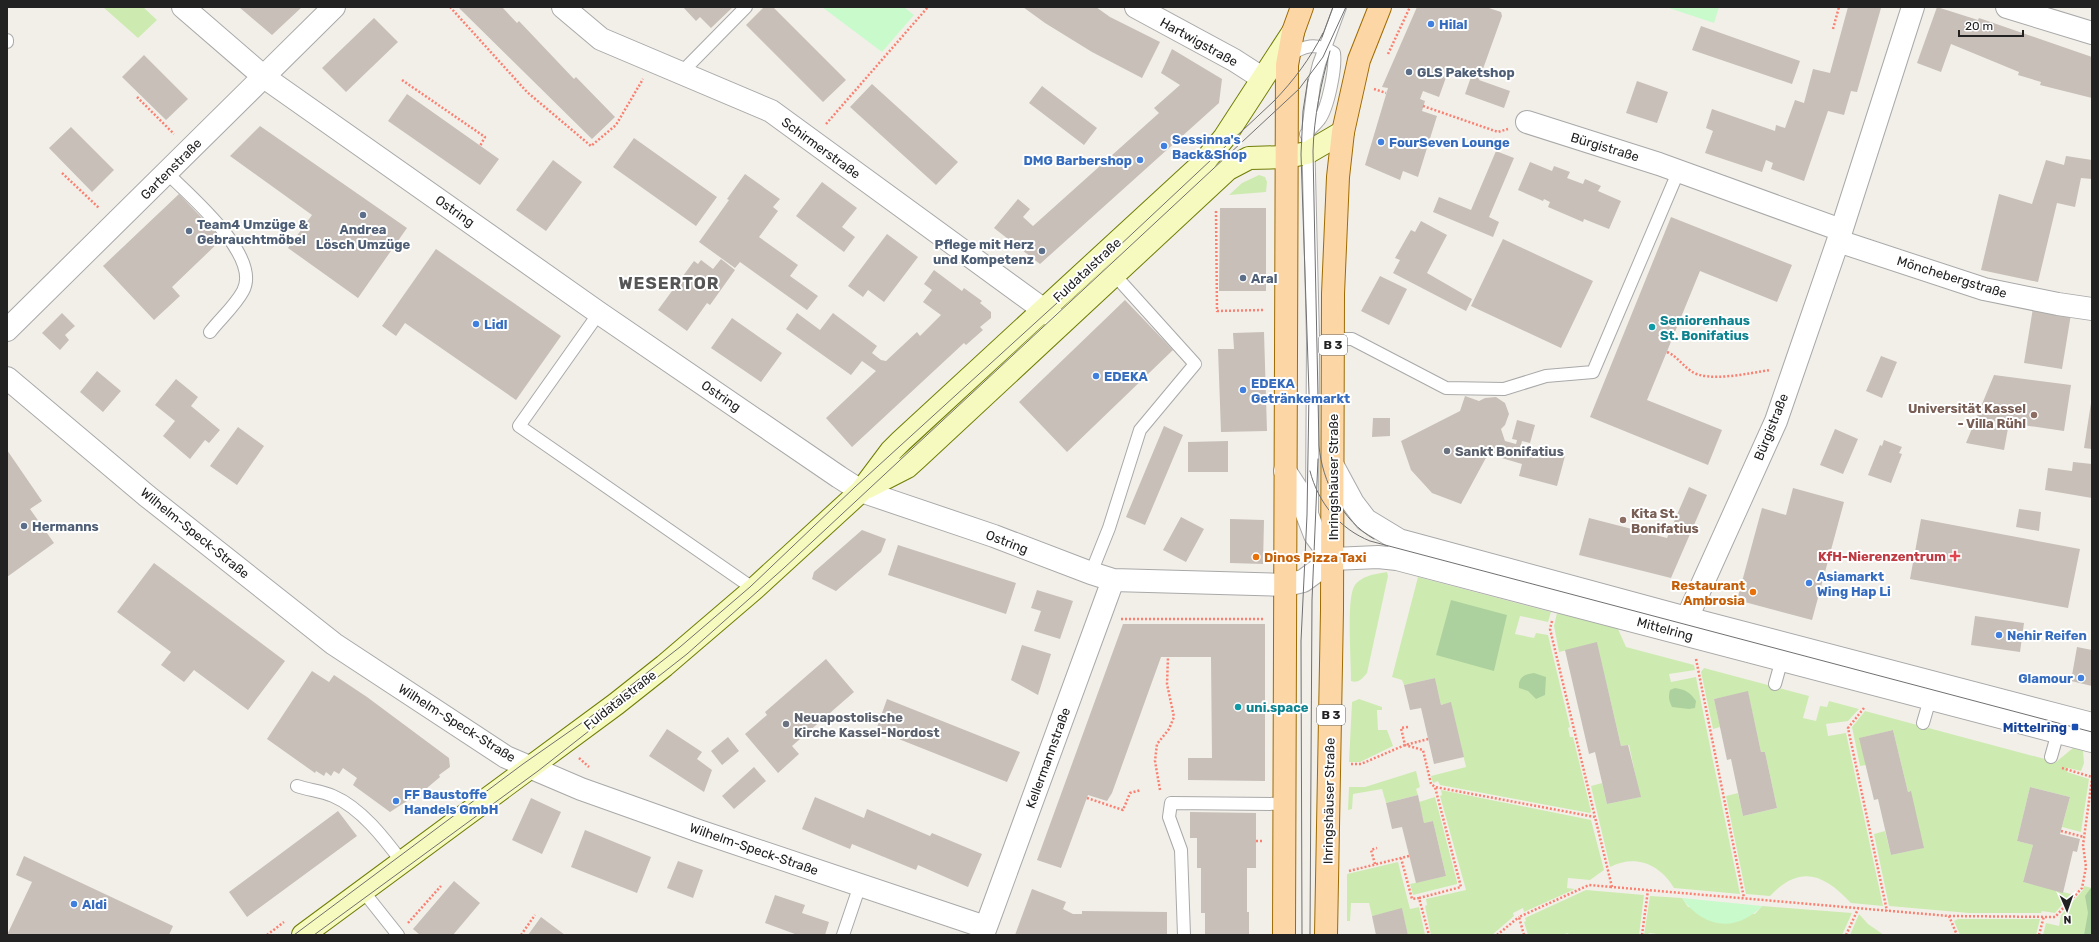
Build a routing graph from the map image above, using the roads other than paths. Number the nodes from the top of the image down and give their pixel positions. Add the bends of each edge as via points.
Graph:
1 (183, 7) edge
2 (334, 7) edge
3 (562, 7) edge
4 (746, 7) edge
5 (1136, 7) edge
6 (1302, 7) edge
7 (1340, 7) edge
8 (1380, 7) edge
9 (1914, 7) edge
10 (2007, 7) edge
11 (1293, 32) junction
12 (2092, 33) edge
13 (1324, 47) junction
14 (1288, 56) junction
15 (680, 73) junction
16 (264, 77) junction
17 (1262, 78) junction
18 (1527, 122) road end
19 (1342, 132) junction
20 (1308, 142) junction
21 (1279, 154) junction
22 (1679, 170) junction
23 (167, 173) junction
24 (1840, 236) junction
25 (1098, 258) junction
26 (1114, 274) junction
27 (2092, 309) edge
28 (1044, 310) junction
29 (599, 312) junction
30 (1062, 323) junction
31 (7, 330) edge
32 (210, 332) dead end
33 (1333, 339) junction
34 (7, 378) edge
35 (1313, 412) junction
36 (1333, 466) junction
37 (1285, 471) junction
38 (861, 490) junction
39 (1312, 528) junction
40 (1333, 559) junction
41 (1090, 574) junction
42 (1113, 580) junction
43 (1276, 585) junction
44 (754, 589) junction
45 (1689, 627) junction
46 (1782, 659) junction
47 (1775, 684) dead end
48 (1930, 699) junction
49 (1923, 723) dead end
50 (2092, 724) edge
51 (2058, 732) junction
52 (2092, 741) edge
53 (2051, 757) dead end
54 (530, 767) junction
55 (297, 786) dead end
56 (1285, 804) junction
57 (402, 862) junction
58 (860, 885) junction
59 (363, 891) junction
60 (984, 931) edge
61 (302, 935) edge
62 (398, 935) edge
63 (843, 935) edge
64 (1184, 935) edge
65 (1284, 935) edge
66 (1326, 935) edge

1 - 16 street, Ostring
2 - 16 street, Gartenstraße
3 - 15 street, Schirmerstraße via 601,39
4 - 15 lane
5 - 17 street, Hartwigstraße
6 - 11 main road
7 - 13 lane
8 - 19 main road, Ihringshäuser Straße / B 3 via 1359,60
9 - 24 street, Bürgistraße
10 - 12 street
11 - 14 main road
11 - 17 main road, Fuldatalstraße
13 - 14 lane via 1317,45 1298,49
13 - 20 lane via 1314,84
14 - 17 lane
14 - 21 main road
15 - 28 street, Schirmerstraße via 771,112
16 - 23 street, Gartenstraße
16 - 29 street, Ostring
17 - 25 main road, Fuldatalstraße via 1224,138 1204,162
18 - 22 street, Bürgistraße
19 - 20 main road, Fuldatalstraße
19 - 33 main road, Ihringshäuser Straße / B 3 via 1336,219
20 - 21 main road, Fuldatalstraße
20 - 35 lane
21 - 26 main road, Fuldatalstraße via 1249,158 1228,169
21 - 37 main road
22 - 24 street, Bürgistraße
22 - 33 lane via 1593,372 1546,376 1504,389 1446,388 1352,339
23 - 31 street, Gartenstraße
23 - 32 lane via 220,226 241,257 245,278 243,291
24 - 27 street, Mönchebergstraße via 1984,289
24 - 45 street, Bürgistraße via 1776,421 1698,592
25 - 26 lane
25 - 28 main road, Fuldatalstraße
26 - 30 main road, Fuldatalstraße
26 - 41 lane via 1195,364 1140,430 1110,528
28 - 30 street, Schirmerstraße
28 - 38 main road, Fuldatalstraße via 901,441
29 - 38 street, Ostring
29 - 44 lane via 519,426
30 - 38 main road, Fuldatalstraße via 907,467
33 - 36 main road, Ihringshäuser Straße / B 3
34 - 54 street, Wilhelm-Speck-Straße via 148,496 334,644 506,757
35 - 36 lane
35 - 39 lane
36 - 40 main road, Ihringshäuser Straße / B 3
36 - 45 street, Mittelring via 1353,503 1366,520 1399,540
37 - 39 street via 1298,491
37 - 43 main road
38 - 41 street, Ostring via 994,536
38 - 44 main road, Fuldatalstraße
39 - 40 street
40 - 43 street, Ostring via 1303,581
40 - 45 street, Mittelring via 1396,558
40 - 66 main road, Ihringshäuser Straße / B 3
41 - 42 street, Ostring
42 - 43 street, Ostring
42 - 60 street, Kellermannstraße
43 - 56 main road
44 - 54 main road, Fuldatalstraße via 616,704
45 - 46 street, Mittelring
45 - 50 street, Mittelring
46 - 47 lane
46 - 48 street, Mittelring
48 - 49 lane
48 - 51 street, Mittelring
51 - 52 street, Mittelring
51 - 53 lane
54 - 57 main road, Fuldatalstraße
54 - 58 street, Wilhelm-Speck-Straße via 581,789
55 - 57 lane via 332,796 350,805
56 - 64 lane via 1171,804 1169,817 1181,850
56 - 65 main road
57 - 59 main road, Fuldatalstraße
58 - 60 street, Wilhelm-Speck-Straße
58 - 63 lane
59 - 61 main road, Fuldatalstraße
59 - 62 lane

